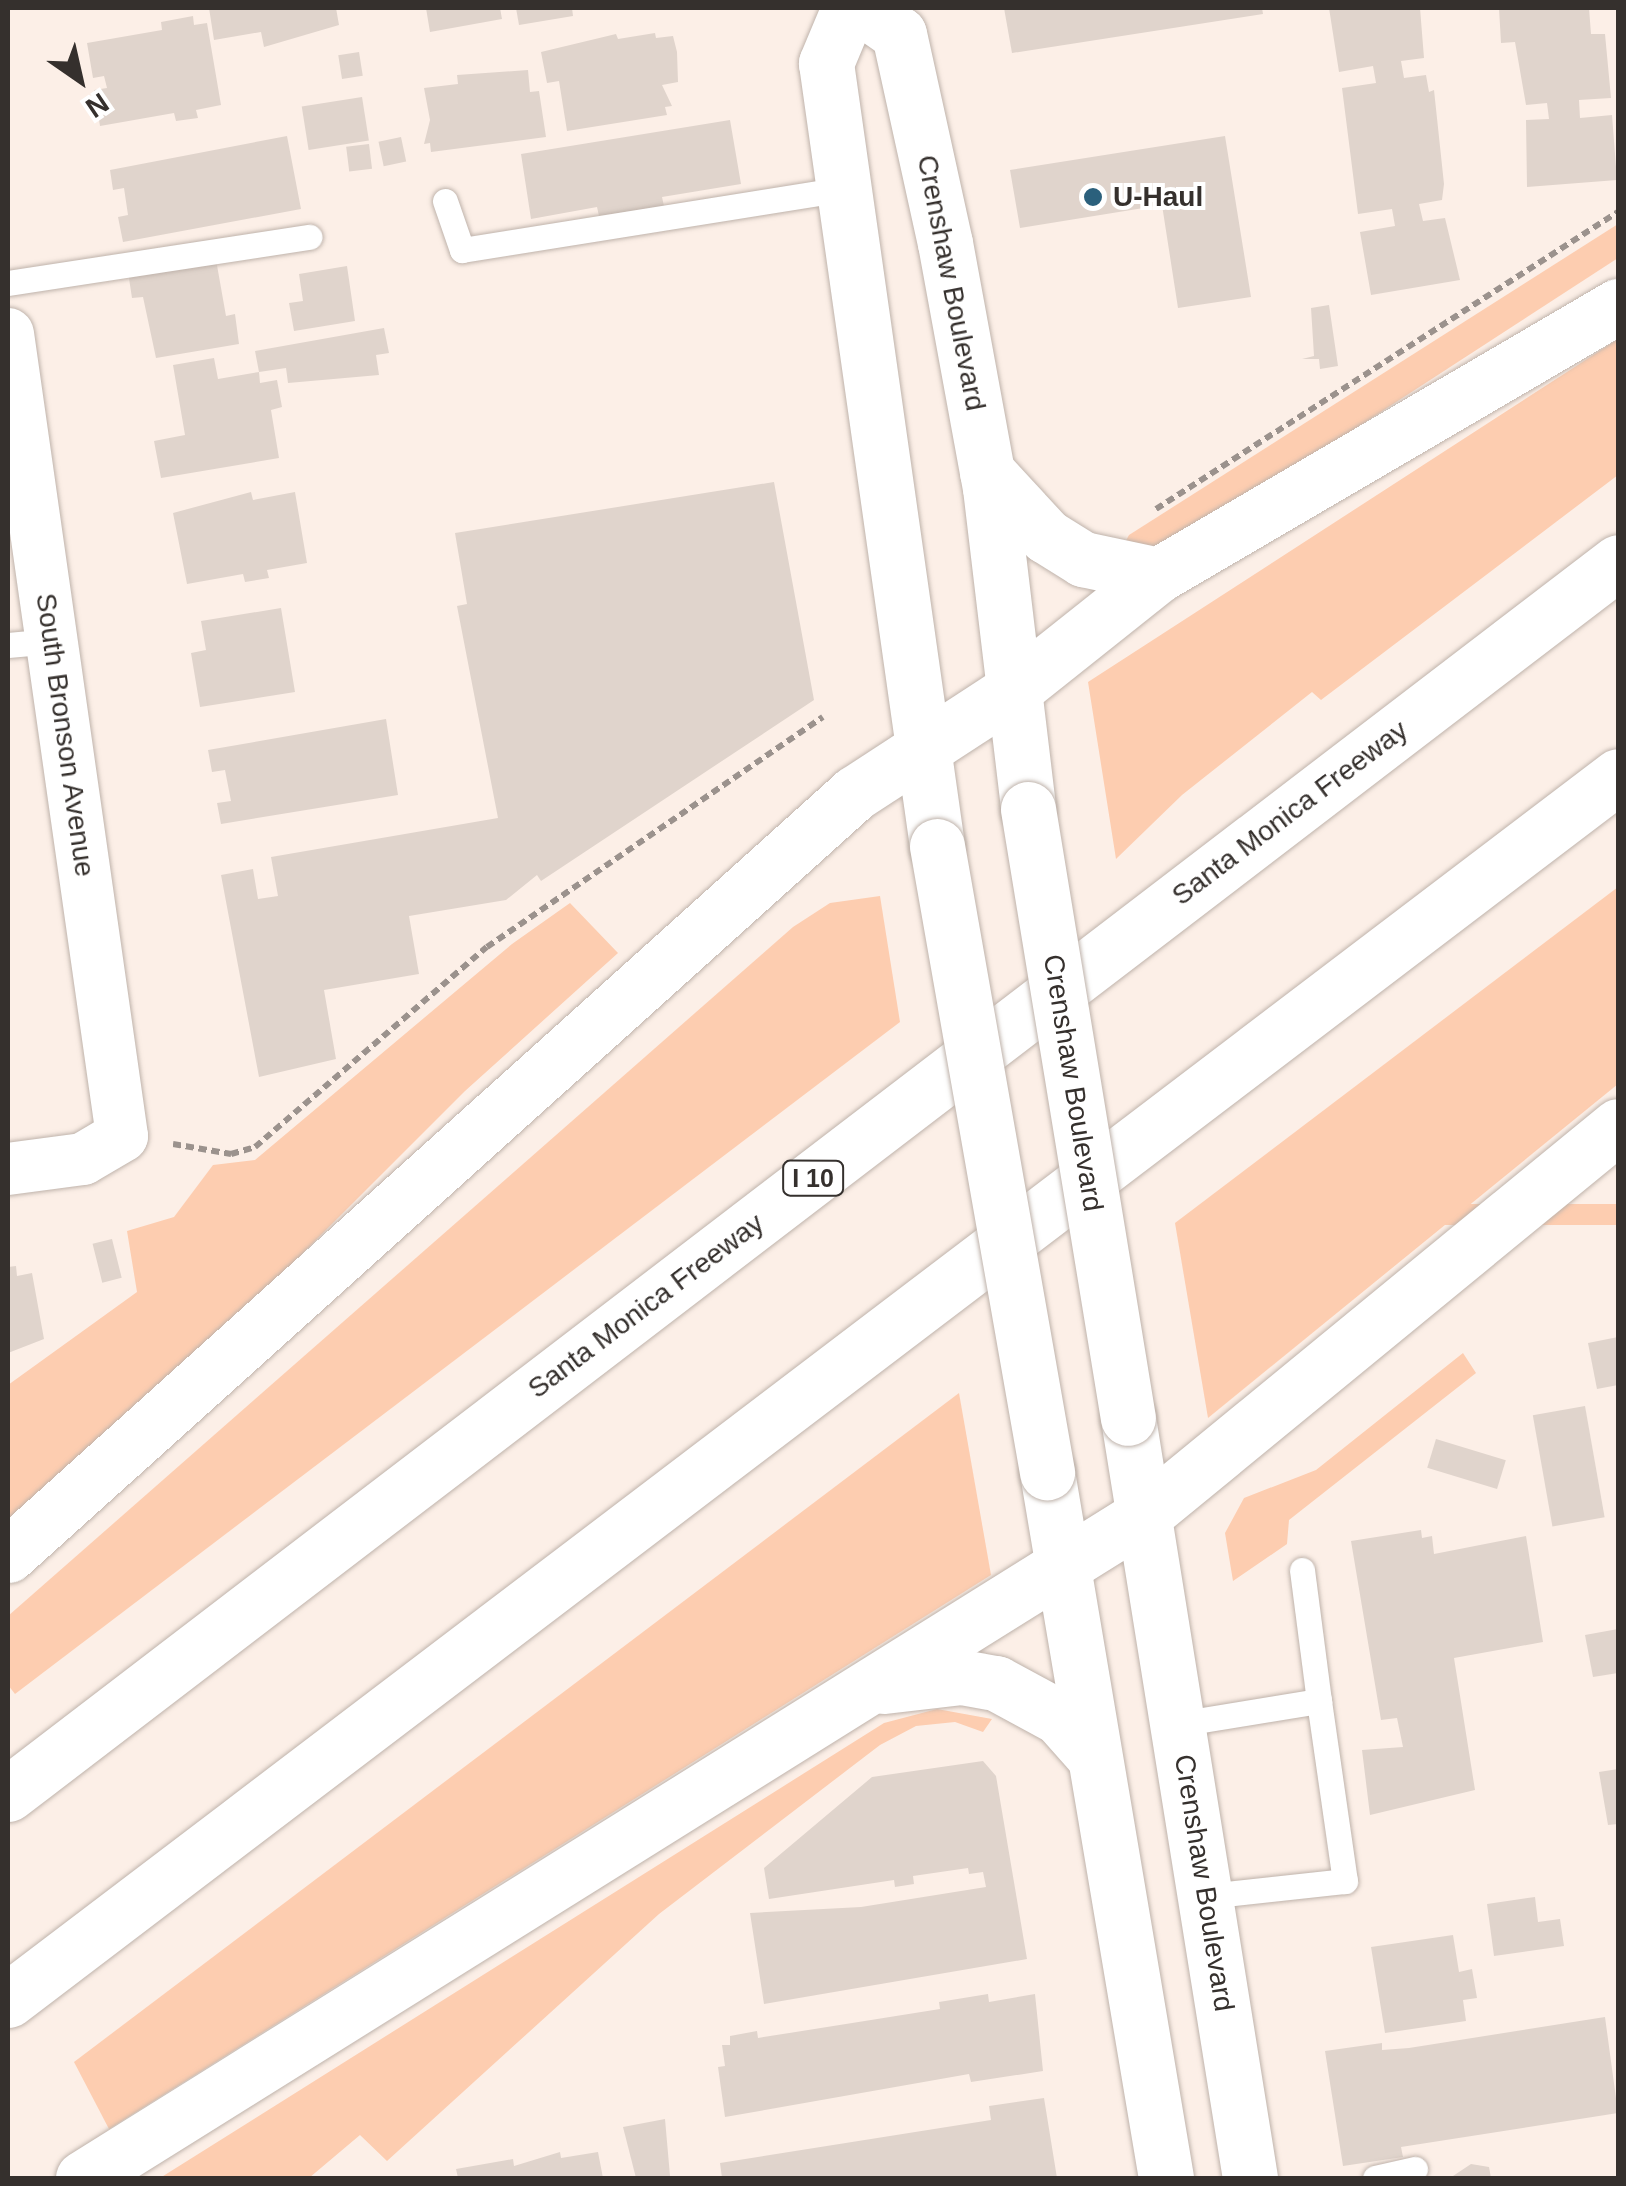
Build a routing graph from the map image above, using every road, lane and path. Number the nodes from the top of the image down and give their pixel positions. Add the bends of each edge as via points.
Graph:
1 (849, 8) edge
2 (862, 8) edge
3 (844, 189) junction
4 (445, 201) dead end
5 (1618, 212) edge
6 (310, 237) dead end
7 (8, 283) edge
8 (1618, 306) edge
9 (8, 334) edge
10 (988, 472) junction
11 (1146, 516) dead end
12 (1618, 562) edge
13 (1158, 575) junction
14 (30, 643) edge
15 (1016, 688) junction
16 (823, 717) dead end
17 (923, 749) junction
18 (1618, 776) edge
19 (1618, 1126) edge
20 (122, 1136) junction
21 (8, 1169) edge
22 (1144, 1515) junction
23 (8, 1556) edge
24 (1063, 1566) junction
25 (1302, 1570) dead end
26 (866, 1690) junction
27 (1320, 1700) junction
28 (1178, 1724) junction
29 (1092, 1754) junction
30 (8, 1794) edge
31 (1207, 1896) junction
32 (8, 2000) edge
33 (1415, 2169) dead end
34 (83, 2178) edge
35 (1166, 2178) edge
36 (1250, 2178) edge
37 (1375, 2178) edge

1 - 3 main road via 826,63
2 - 10 main road, Crenshaw Boulevard via 899,34
3 - 4 lane via 462,250
3 - 17 main road
5 - 11 path
6 - 7 lane
8 - 13 main road
9 - 14 street, South Bronson Avenue
10 - 13 main road via 1046,536 1082,560
10 - 15 main road, Crenshaw Boulevard
12 - 30 main road, Santa Monica Freeway / I 10
13 - 15 main road
14 - 20 street, South Bronson Avenue
15 - 17 main road
15 - 22 main road, Crenshaw Boulevard, bridge via 1028,809
16 - 20 path via 487,947 255,1147 231,1154
17 - 23 main road via 855,793
17 - 24 main road, bridge
18 - 32 main road
19 - 22 main road
20 - 21 street via 83,1159
22 - 24 main road
22 - 28 main road, Crenshaw Boulevard
24 - 26 main road
24 - 29 main road
25 - 27 lane
26 - 29 main road via 921,1678 996,1683 1059,1716
26 - 34 main road
27 - 28 lane
27 - 31 lane via 1346,1881
28 - 31 main road, Crenshaw Boulevard
29 - 35 main road
31 - 36 main road, Crenshaw Boulevard
33 - 37 lane

